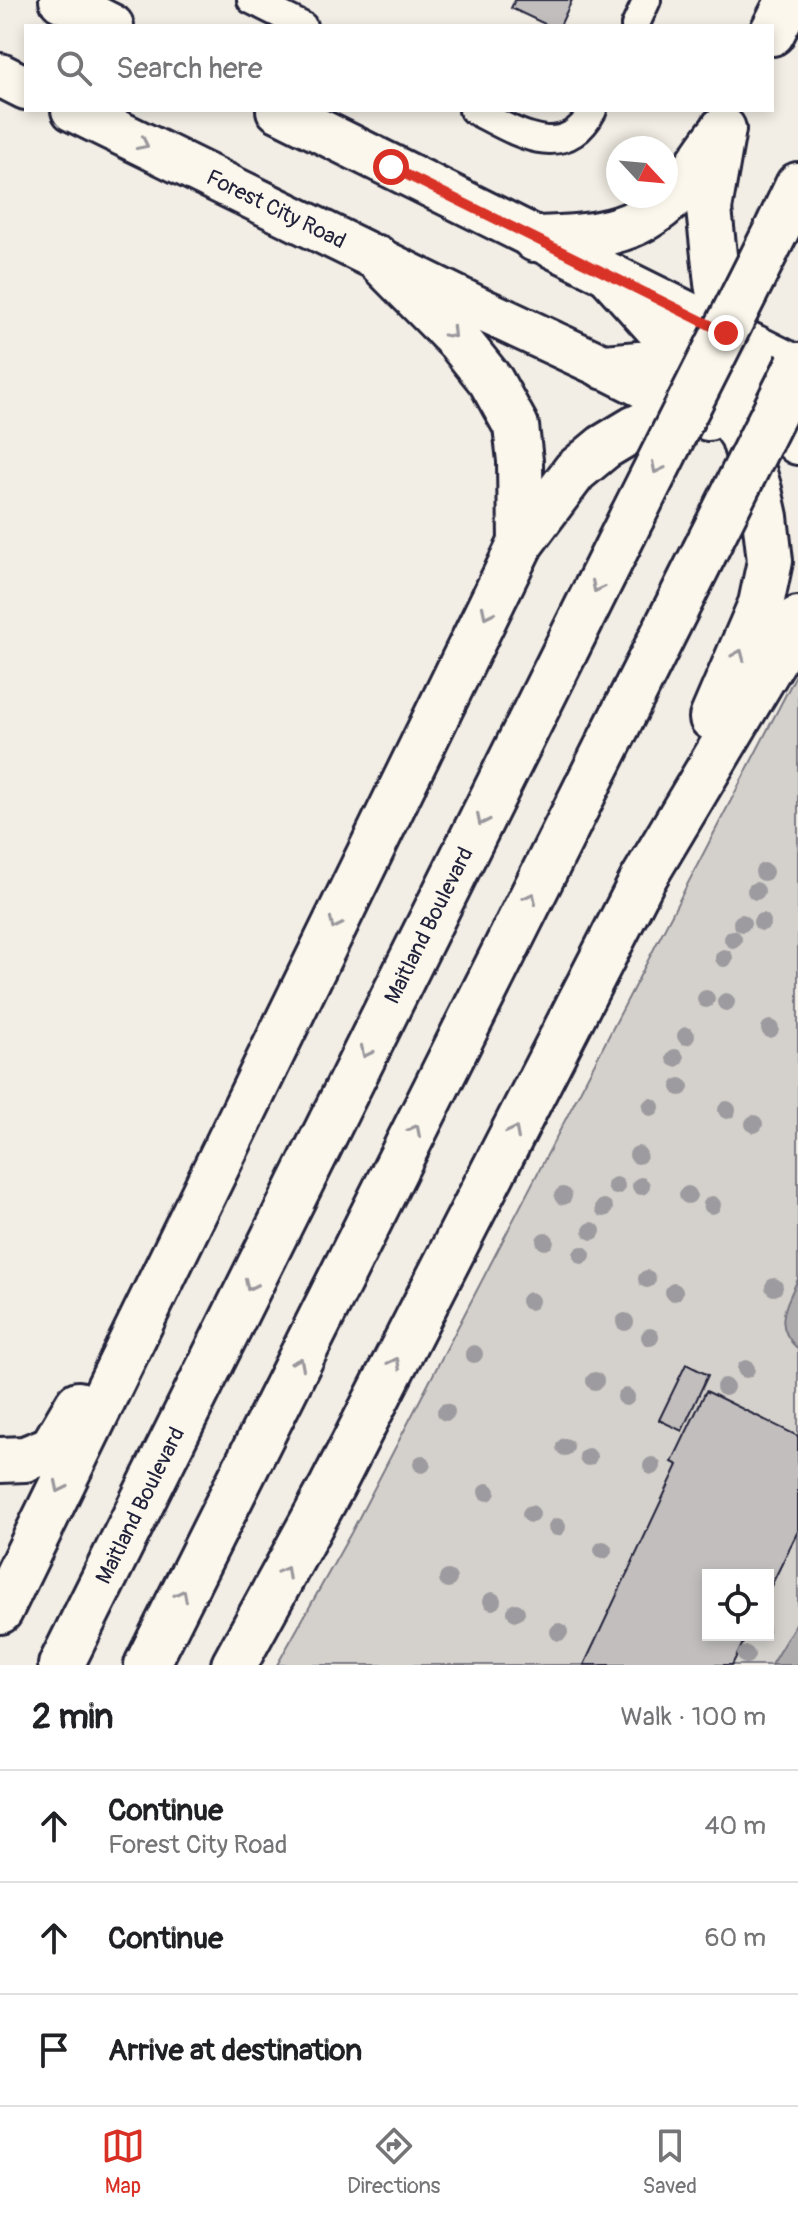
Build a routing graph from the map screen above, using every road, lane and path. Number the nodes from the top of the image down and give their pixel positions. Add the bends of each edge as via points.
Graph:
1 (61, 0) edge
2 (251, 0) edge
3 (647, 0) edge
4 (789, 0) edge
5 (300, 16) edge
6 (108, 24) edge
7 (636, 24) edge
8 (774, 29) edge
9 (0, 75) edge
10 (24, 87) edge
11 (77, 112) edge
12 (282, 112) edge
13 (477, 112) edge
14 (592, 112) edge
15 (728, 120) edge
16 (789, 204) edge
17 (525, 234) junction
18 (377, 258) junction
19 (612, 277) joint
20 (796, 364) edge
21 (605, 367) joint
22 (734, 390) edge
23 (798, 442) edge
24 (798, 462) edge
25 (521, 543) junction
26 (798, 619) edge
27 (642, 881) junction
28 (217, 1165) junction
29 (0, 1460) edge
30 (0, 1611) edge
31 (61, 1665) edge
32 (147, 1665) edge
33 (234, 1665) edge

1 - 6 main road
2 - 5 street
3 - 7 street
4 - 8 highway
9 - 10 main road
11 -> 18 main road, Forest City Road
12 - 17 main road
13 - 14 street via 546,141 559,141 582,126
15 - 17 highway via 675,194 628,227 588,237
15 - 22 highway via 709,209
16 -> 31 highway, Maitland Boulevard, bridge
17 - 19 main road
18 - 21 main road, Forest City Road
18 -> 25 highway via 459,341 491,381 516,426
19 - 22 highway
20 - 22 highway
32 -> 20 highway, bridge
21 - 22 highway via 639,364
22 - 23 highway
22 - 24 main road
22 - 25 highway via 634,429 604,447 575,471
27 -> 22 highway via 761,604 770,561 765,517
25 -> 28 highway
26 - 27 highway
33 -> 27 highway via 332,1486
28 - 29 highway via 184,1198 52,1448 25,1459
28 -> 30 highway

